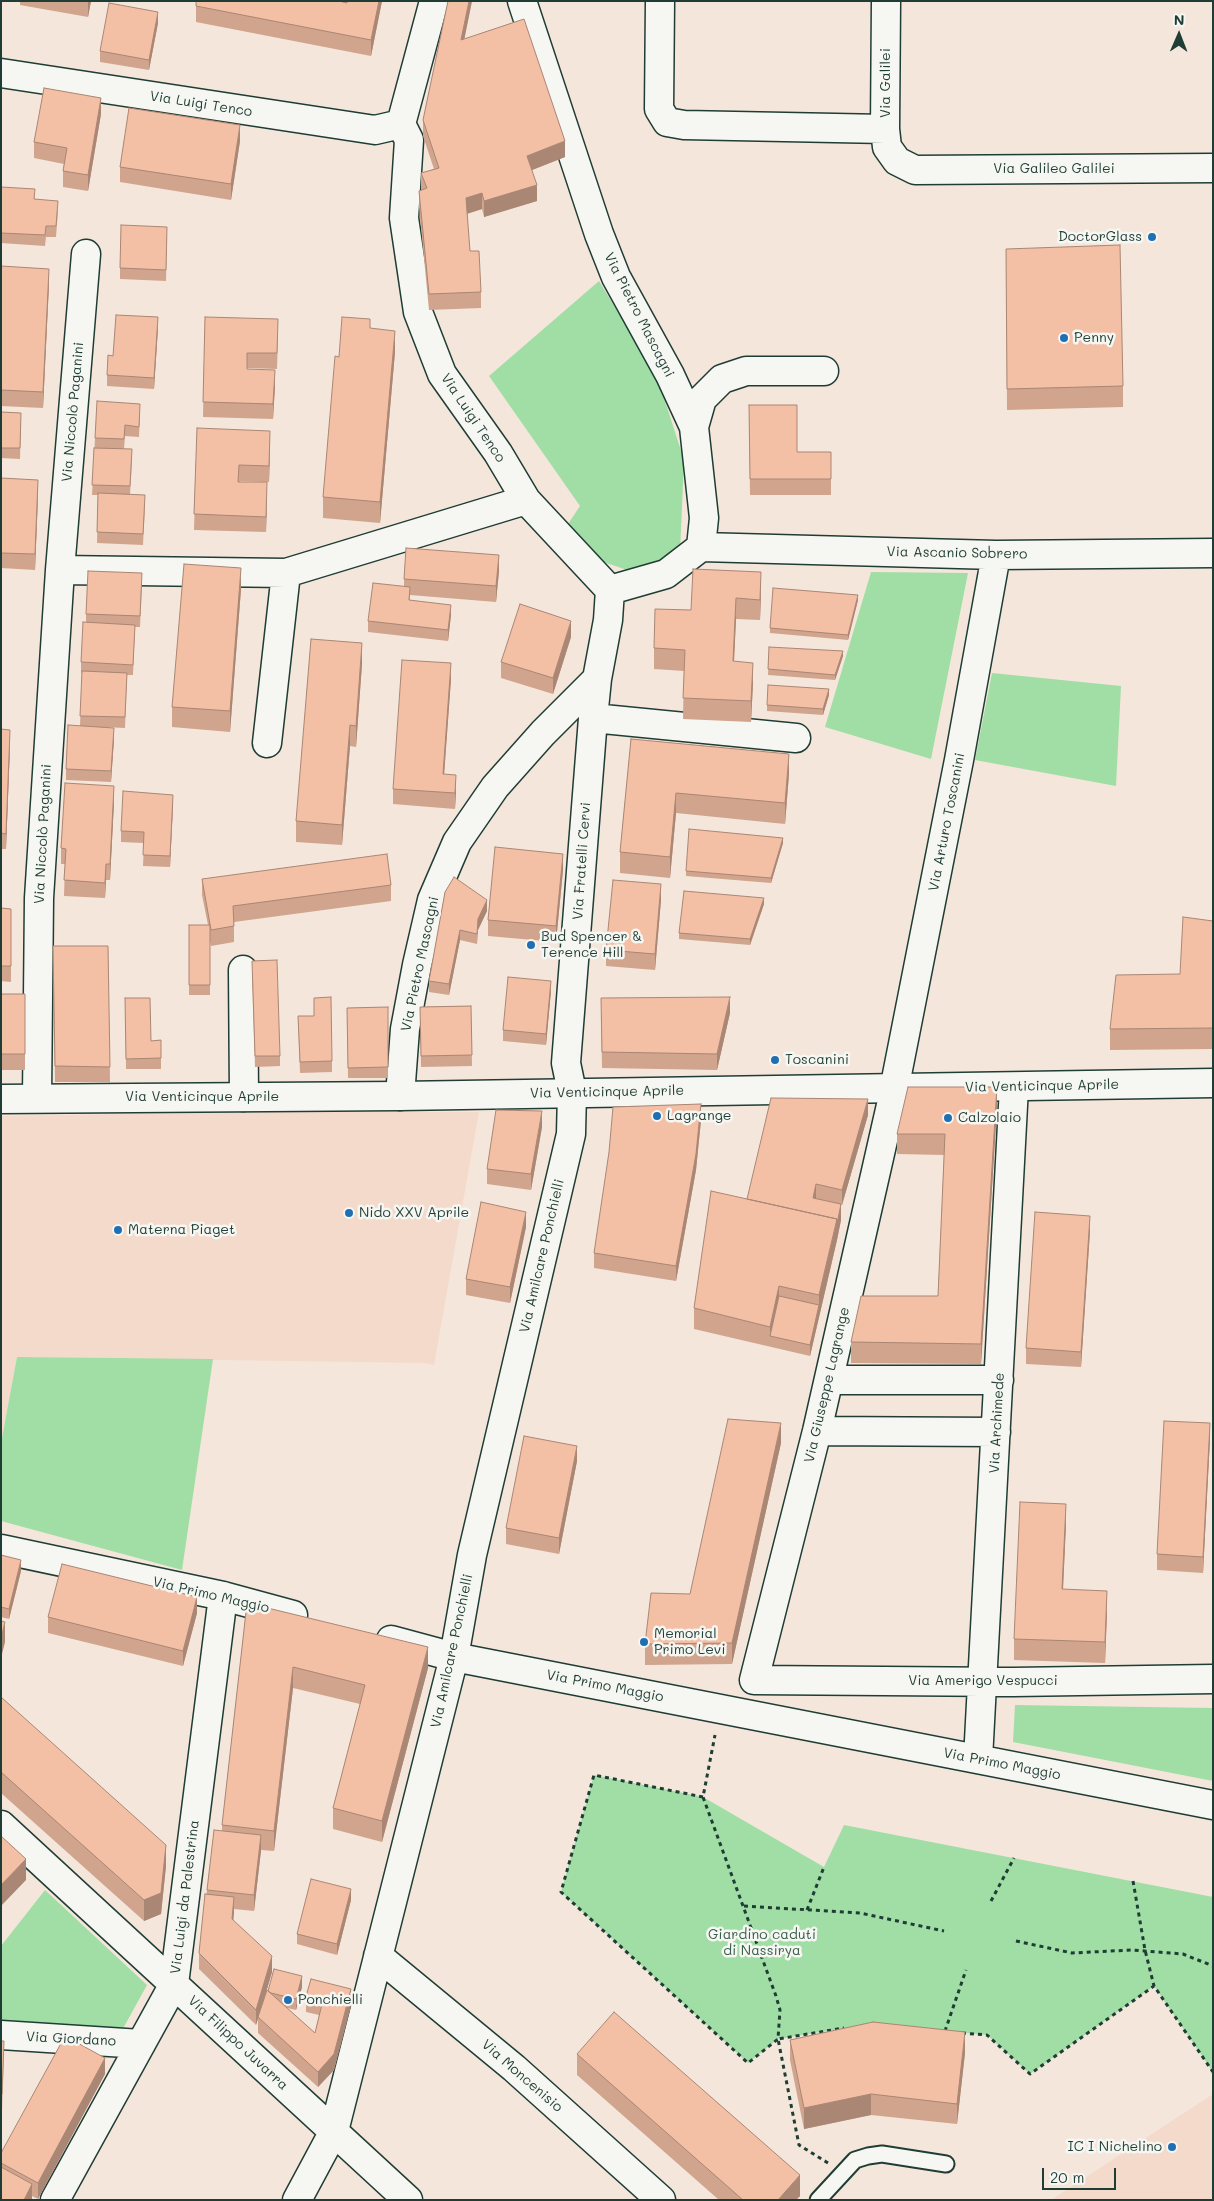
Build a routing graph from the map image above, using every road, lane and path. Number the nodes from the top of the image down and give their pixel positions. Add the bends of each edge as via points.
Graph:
1 (434, 1) edge
2 (522, 1) edge
3 (660, 1) edge
4 (886, 1) edge
5 (1, 73) edge
6 (401, 124) junction
7 (885, 129) junction
8 (897, 161) joint
9 (1213, 168) edge
10 (86, 254) dead end
11 (824, 372) dead end
12 (694, 427) junction
13 (526, 500) junction
14 (701, 547) junction
15 (1213, 553) edge
16 (996, 555) junction
17 (60, 570) junction
18 (286, 574) junction
19 (610, 590) junction
20 (597, 679) junction
21 (593, 718) junction
22 (796, 738) dead end
23 (267, 743) dead end
24 (243, 970) dead end
25 (1213, 1083) edge
26 (1014, 1087) junction
27 (894, 1088) junction
28 (572, 1092) junction
29 (400, 1096) junction
30 (244, 1097) junction
31 (37, 1098) junction
32 (1, 1099) edge
33 (829, 1380) junction
34 (1000, 1380) junction
35 (817, 1431) junction
36 (996, 1432) junction
37 (1, 1549) edge
38 (223, 1596) junction
39 (318, 1621) edge
40 (365, 1633) edge
41 (454, 1657) junction
42 (1213, 1679) edge
43 (754, 1680) joint
44 (983, 1682) junction
45 (720, 1709) junction
46 (978, 1759) junction
47 (703, 1797) junction
48 (1213, 1805) edge
49 (1, 1825) edge
50 (1014, 1858) dead end
51 (824, 1867) dead end
52 (1133, 1881) dead end
53 (991, 1901) dead end
54 (744, 1906) junction
55 (807, 1910) junction
56 (944, 1931) dead end
57 (1016, 1941) dead end
58 (1145, 1950) junction
59 (378, 1956) junction
60 (1213, 1966) edge
61 (966, 1970) dead end
62 (174, 1984) junction
63 (1154, 1986) junction
64 (851, 2027) edge
65 (936, 2030) edge
66 (945, 2031) junction
67 (1, 2035) edge
68 (778, 2039) junction
69 (141, 2044) junction
70 (1213, 2072) edge
71 (334, 2131) junction
72 (946, 2164) dead end
73 (842, 2172) junction
74 (55, 2200) edge
75 (297, 2200) edge
76 (408, 2200) edge
77 (661, 2200) edge
78 (818, 2200) edge

1 - 6 street
2 - 12 street, Via Pietro Mascagni via 616,277 670,375
3 - 7 street via 659,109 667,122
4 - 7 street, Via Galilei
5 - 6 street, Via Luigi Tenco via 375,130
6 - 13 street, Via Luigi Tenco via 409,140 404,218 418,312 442,374 498,453
7 - 8 street, Via Galilei via 887,147
8 - 9 street, Via Galileo Galilei via 915,170
10 - 17 street, Via Niccolò Paganini
11 - 12 street via 746,370 722,379 702,399
12 - 14 street, Via Pietro Mascagni via 704,518
13 - 18 street
13 - 19 street, Via Luigi Tenco
14 - 16 street, Via Ascanio Sobrero
14 - 19 street via 666,574
15 - 16 street, Via Ascanio Sobrero
16 - 27 street, Via Arturo Toscanini
17 - 18 street
17 - 31 street, Via Niccolò Paganini via 39,898
18 - 23 street
19 - 20 street, Via Fratelli Cervi
20 - 21 street, Via Fratelli Cervi
20 - 29 street, Via Pietro Mascagni via 543,733 496,787 457,842 432,900 417,965 405,1029
21 - 22 street
21 - 28 street, Via Fratelli Cervi via 566,1063
24 - 30 street
25 - 26 street, Via Venticinque Aprile
26 - 27 street, Via Venticinque Aprile
26 - 34 street, Via Archimede
27 - 28 street, Via Venticinque Aprile
27 - 33 street, Via Giuseppe Lagrange
28 - 29 street, Via Venticinque Aprile
28 - 41 street, Via Amilcare Ponchielli via 570,1134 472,1556
29 - 30 street, Via Venticinque Aprile
30 - 31 street, Via Venticinque Aprile
31 - 32 street, Via Venticinque Aprile
33 - 34 street
33 - 35 street, Via Giuseppe Lagrange
34 - 36 street, Via Archimede
35 - 36 street
35 - 43 street, Via Giuseppe Lagrange
36 - 44 street, Via Archimede
37 - 38 street, Via Primo Maggio
38 - 39 street, Via Primo Maggio
38 - 62 street, Via Luigi da Palestrina
40 - 41 street, Via Primo Maggio
41 - 45 street, Via Primo Maggio
41 - 59 street, Via Amilcare Ponchielli
42 - 44 street, Via Amerigo Vespucci
43 - 44 street, Via Amerigo Vespucci
44 - 46 street, Via Archimede
45 - 46 street, Via Primo Maggio
45 - 47 path
46 - 48 street, Via Primo Maggio
47 - 54 path
47 - 68 path via 594,1775 561,1892 748,2063
49 - 62 street, Via Filippo Juvarra
50 - 53 path
51 - 55 path
52 - 58 path
54 - 55 path
54 - 68 path via 780,2010
55 - 56 path via 860,1913
57 - 58 path via 1072,1953
58 - 60 path via 1183,1954
58 - 63 path
59 - 71 street, Via Amilcare Ponchielli
59 - 77 street, Via Moncenisio via 514,2068
61 - 66 path
62 - 69 street, Via Luigi da Palestrina
62 - 71 street, Via Filippo Juvarra
63 - 66 path via 1030,2074 987,2035
63 - 70 path
64 - 68 path
65 - 66 path
67 - 69 street, Via Giordano
68 - 73 path via 799,2145
69 - 74 street, Via Luigi da Palestrina
71 - 75 street, Via Amilcare Ponchielli
71 - 76 street, Via Filippo Juvarra
72 - 73 lane via 882,2154 855,2160
73 - 78 lane

